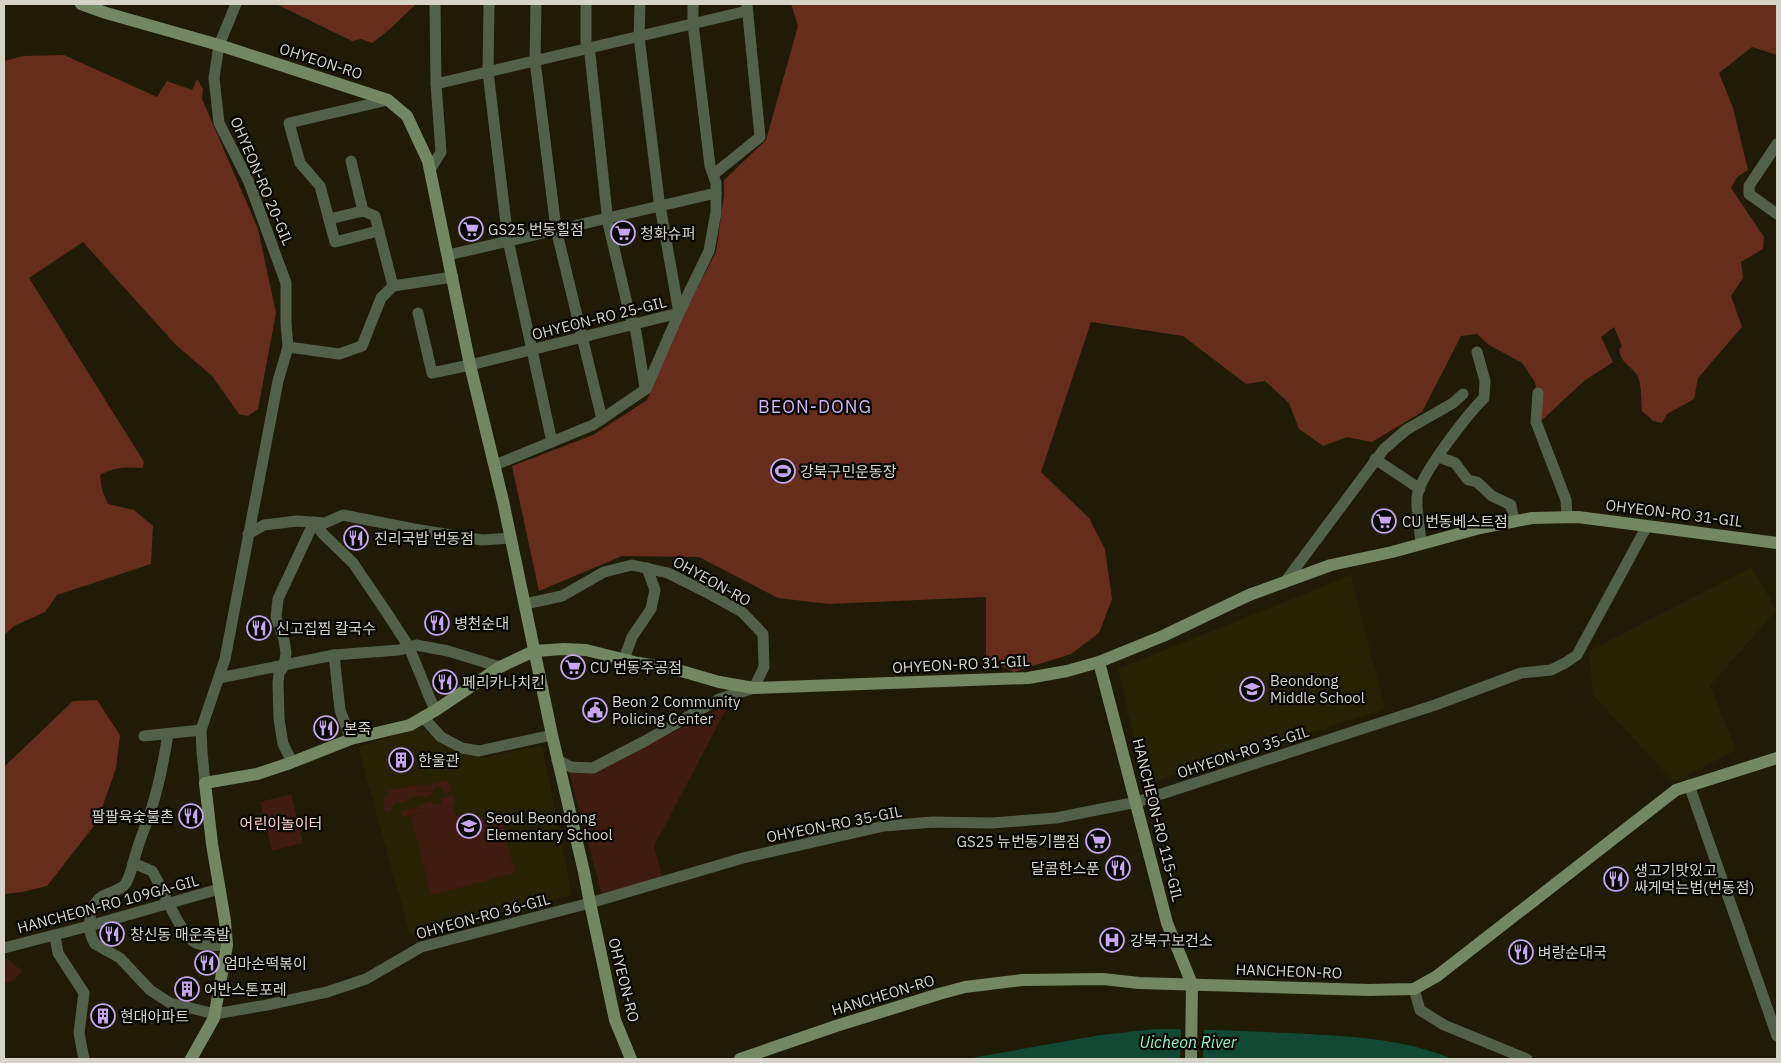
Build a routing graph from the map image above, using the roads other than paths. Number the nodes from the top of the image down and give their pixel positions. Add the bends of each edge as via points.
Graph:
1 (81, 4) edge
2 (236, 4) edge
3 (435, 4) edge
4 (488, 4) edge
5 (536, 4) edge
6 (586, 4) edge
7 (640, 4) edge
8 (693, 4) edge
9 (747, 7) edge
10 (693, 24) junction
11 (639, 37) junction
12 (220, 45) junction
13 (589, 49) junction
14 (535, 61) junction
15 (488, 72) junction
16 (436, 84) junction
17 (388, 100) junction
18 (1775, 152) edge
19 (351, 161) dead end
20 (430, 170) junction
21 (714, 174) junction
22 (716, 192) junction
23 (659, 205) junction
24 (363, 210) junction
25 (1777, 214) edge
26 (607, 217) junction
27 (329, 219) junction
28 (556, 229) junction
29 (378, 231) junction
30 (508, 240) junction
31 (448, 255) junction
32 (453, 277) junction
33 (393, 286) junction
34 (418, 313) dead end
35 (679, 313) junction
36 (634, 326) junction
37 (582, 338) junction
38 (288, 346) junction
39 (532, 350) junction
40 (1477, 352) dead end
41 (470, 366) junction
42 (646, 389) junction
43 (1538, 393) dead end
44 (1463, 394) dead end
45 (602, 419) junction
46 (552, 442) junction
47 (1439, 457) junction
48 (1375, 459) junction
49 (495, 465) junction
50 (1420, 489) junction
51 (1567, 516) junction
52 (314, 522) junction
53 (1514, 522) junction
54 (1646, 526) junction
55 (248, 534) junction
56 (511, 538) junction
57 (1421, 543) junction
58 (1777, 543) edge
59 (647, 568) junction
60 (1285, 582) junction
61 (525, 604) junction
62 (409, 647) junction
63 (534, 651) junction
64 (334, 655) junction
65 (624, 659) junction
66 (1100, 662) junction
67 (284, 666) junction
68 (500, 667) junction
69 (219, 678) junction
70 (754, 688) junction
71 (436, 710) junction
72 (423, 717) junction
73 (201, 730) junction
74 (168, 734) junction
75 (552, 735) junction
76 (144, 736) dead end
77 (351, 739) junction
78 (1777, 758) edge
79 (557, 760) junction
80 (292, 762) junction
81 (205, 783) junction
82 (1689, 786) junction
83 (1137, 802) junction
84 (133, 864) junction
85 (219, 889) junction
86 (170, 903) junction
87 (590, 903) junction
88 (89, 926) junction
89 (55, 936) junction
90 (227, 945) junction
91 (4, 948) edge
92 (1192, 984) junction
93 (1414, 989) junction
94 (215, 1014) junction
95 (1777, 1036) edge
96 (84, 1059) edge
97 (191, 1059) edge
98 (631, 1059) edge
99 (740, 1059) edge
100 (1192, 1059) edge
101 (1527, 1059) edge

1 - 12 street, OHYEON-RO
2 - 12 street, OHYEON-RO 20-GIL
3 - 16 street
4 - 15 street
5 - 14 street
6 - 13 street via 586,45
7 - 11 street
8 - 10 street, OHYEON-RO 25-GIL
9 - 10 street
9 - 21 street via 760,136
10 - 11 street
10 - 21 street, OHYEON-RO 25-GIL via 710,166
11 - 13 street
11 - 23 street
12 - 17 street, OHYEON-RO
12 - 38 street, OHYEON-RO 20-GIL via 214,78 219,123 249,182 286,283
13 - 14 street
13 - 26 street
14 - 15 street
14 - 28 street
15 - 16 street
15 - 30 street
16 - 20 street via 441,152
17 - 20 street, OHYEON-RO via 407,116
17 - 27 street via 289,123 300,163 320,186
18 - 25 street via 1749,186 1749,194
19 - 24 street
20 - 31 street, OHYEON-RO
21 - 22 street, OHYEON-RO 25-GIL
22 - 23 street
22 - 35 street, OHYEON-RO 25-GIL via 709,251
23 - 26 street
23 - 35 street
24 - 27 street
24 - 29 street via 375,216
26 - 28 street
26 - 36 street
27 - 29 street via 335,242
28 - 30 street
28 - 37 street
29 - 33 street
30 - 31 street
30 - 39 street
31 - 32 street, OHYEON-RO
32 - 33 street
32 - 41 street, OHYEON-RO
33 - 38 street via 381,298 362,346 339,354
34 - 41 street via 432,373
35 - 36 street, OHYEON-RO 25-GIL
35 - 42 street
36 - 37 street, OHYEON-RO 25-GIL
36 - 42 street
37 - 39 street, OHYEON-RO 25-GIL
37 - 45 street
38 - 55 street, OHYEON-RO 20-GIL
39 - 41 street, OHYEON-RO 25-GIL
39 - 46 street
40 - 47 street via 1485,382 1484,398 1469,412
41 - 49 street, OHYEON-RO
42 - 45 street
43 - 51 street via 1536,422 1566,500
44 - 48 street via 1406,430
45 - 46 street
46 - 49 street
47 - 50 street via 1423,479
47 - 53 street via 1455,463 1468,480 1477,482 1492,496 1511,505
48 - 50 street
48 - 60 street
49 - 56 street, OHYEON-RO
50 - 57 street via 1417,496
51 - 53 street, OHYEON-RO 31-GIL
51 - 54 street, OHYEON-RO 31-GIL
52 - 55 street via 264,525
52 - 56 street via 325,523 343,515 482,540
52 - 62 street via 353,563
52 - 67 street via 278,599 276,617 284,640
53 - 57 street, OHYEON-RO 31-GIL
54 - 58 street, OHYEON-RO 31-GIL
54 - 83 street, OHYEON-RO 35-GIL via 1576,654 1565,664 1551,670 1521,674
55 - 69 street, OHYEON-RO 20-GIL
56 - 61 street, OHYEON-RO
57 - 60 street, OHYEON-RO 31-GIL via 1331,565
59 - 61 street, OHYEON-RO via 632,564 604,572 562,596
59 - 65 street via 655,590 651,609 632,637
59 - 70 street, OHYEON-RO via 668,573 742,612 763,634 764,667
60 - 66 street, OHYEON-RO 31-GIL
61 - 63 street, OHYEON-RO
62 - 64 street
62 - 68 street via 416,645 448,651
62 - 71 street
63 - 65 street, OHYEON-RO 31-GIL via 586,650
63 - 68 street
63 - 75 street, OHYEON-RO
64 - 67 street
64 - 77 street via 340,710
65 - 70 street, OHYEON-RO 31-GIL
66 - 70 street, OHYEON-RO 31-GIL via 1028,678
66 - 83 street, HANCHEON-RO 115-GIL
67 - 69 street
67 - 80 street via 279,673 279,719 283,744
68 - 71 street
69 - 73 street, OHYEON-RO 20-GIL
70 - 79 street via 719,699 593,768 571,767
71 - 72 street
72 - 75 street via 441,737 462,748 479,751
72 - 77 street via 410,725
73 - 74 street
73 - 81 street
74 - 76 street
74 - 84 street via 153,802
75 - 79 street, OHYEON-RO
77 - 80 street
78 - 82 street, HANCHEON-RO
79 - 87 street, OHYEON-RO
80 - 81 street via 257,774
81 - 85 street
82 - 93 street, HANCHEON-RO via 1676,790 1437,976
82 - 95 street
83 - 87 street, OHYEON-RO 35-GIL via 1056,818 884,826 743,858
83 - 92 street, HANCHEON-RO 115-GIL via 1167,923
84 - 86 street via 152,871
84 - 88 street via 122,888 96,902
85 - 86 street, HANCHEON-RO 109GA-GIL
85 - 90 street
86 - 88 street, HANCHEON-RO 109GA-GIL
86 - 90 street via 180,925 192,940 203,945
87 - 94 street, OHYEON-RO 36-GIL via 421,947 366,979 344,987
87 - 98 street, OHYEON-RO via 615,1020
88 - 89 street, HANCHEON-RO 109GA-GIL
88 - 94 street via 95,944 124,962 159,996 170,1003
89 - 91 street, HANCHEON-RO 109GA-GIL
89 - 96 street via 58,953 84,994 79,1032
90 - 94 street
92 - 93 street, HANCHEON-RO
92 - 99 street, HANCHEON-RO via 1048,979 971,986
92 - 100 street
93 - 101 street via 1420,1010 1444,1025
94 - 97 street

